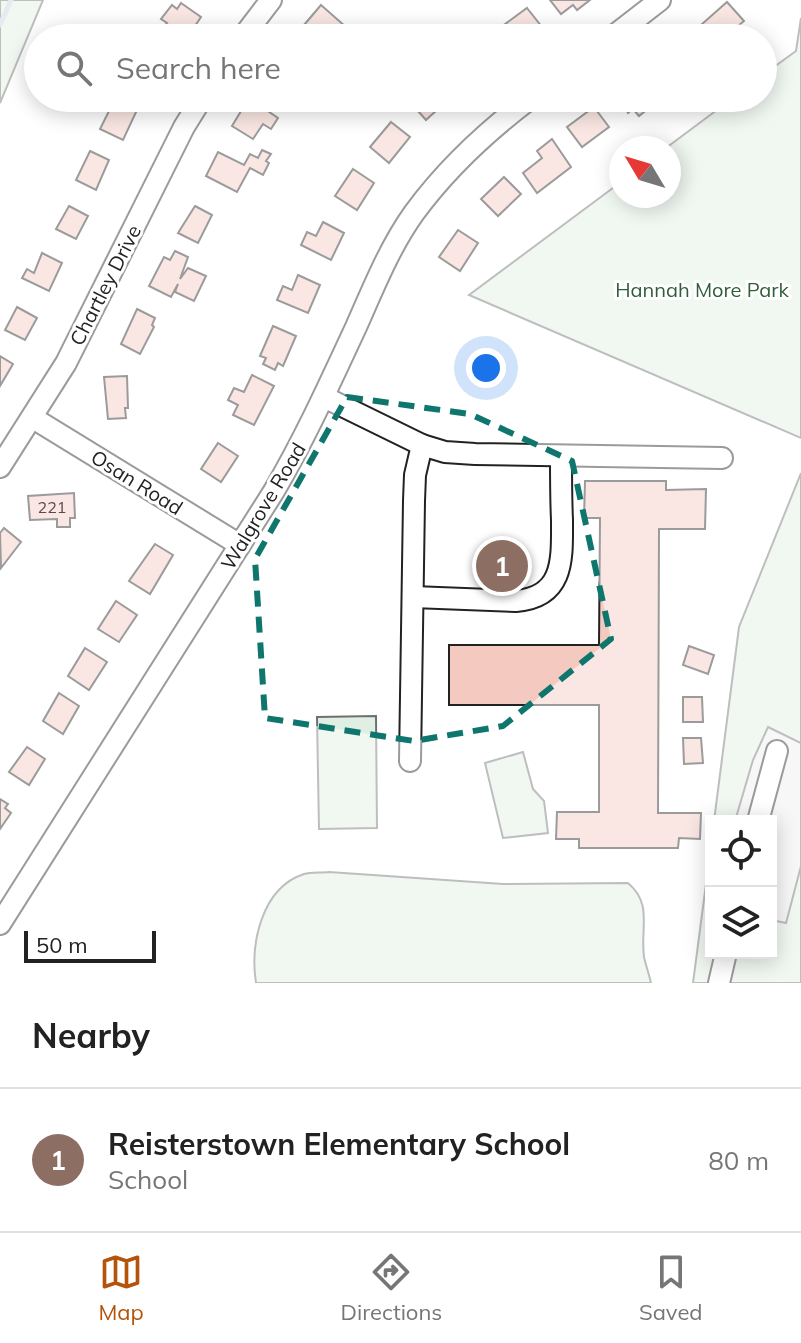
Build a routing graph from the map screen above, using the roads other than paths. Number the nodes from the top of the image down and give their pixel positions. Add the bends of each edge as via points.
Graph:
1 (271, 0) edge
2 (660, 0) edge
3 (253, 24) edge
4 (629, 24) edge
5 (193, 112) edge
6 (514, 112) edge
7 (324, 397) junction
8 (33, 418) junction
9 (422, 445) junction
10 (561, 457) junction
11 (722, 458) dead end
12 (0, 467) edge
13 (240, 545) junction
14 (413, 597) junction
15 (777, 751) dead end
16 (410, 761) dead end
17 (760, 815) edge
18 (0, 924) edge
19 (725, 959) edge
20 (719, 983) edge

1 - 3 street
2 - 4 street
5 - 8 street, Chartley Drive
6 - 7 street, Walgrove Road via 476,142 413,215 388,257
7 - 9 street
7 - 13 street, Walgrove Road
8 - 12 street, Chartley Drive
8 - 13 street, Osan Road
9 - 10 street via 445,452
9 - 14 street via 415,475
10 - 11 street
10 - 14 street via 562,560 549,587 530,600
13 - 18 street, Walgrove Road
14 - 16 street
15 - 17 street
19 - 20 street

